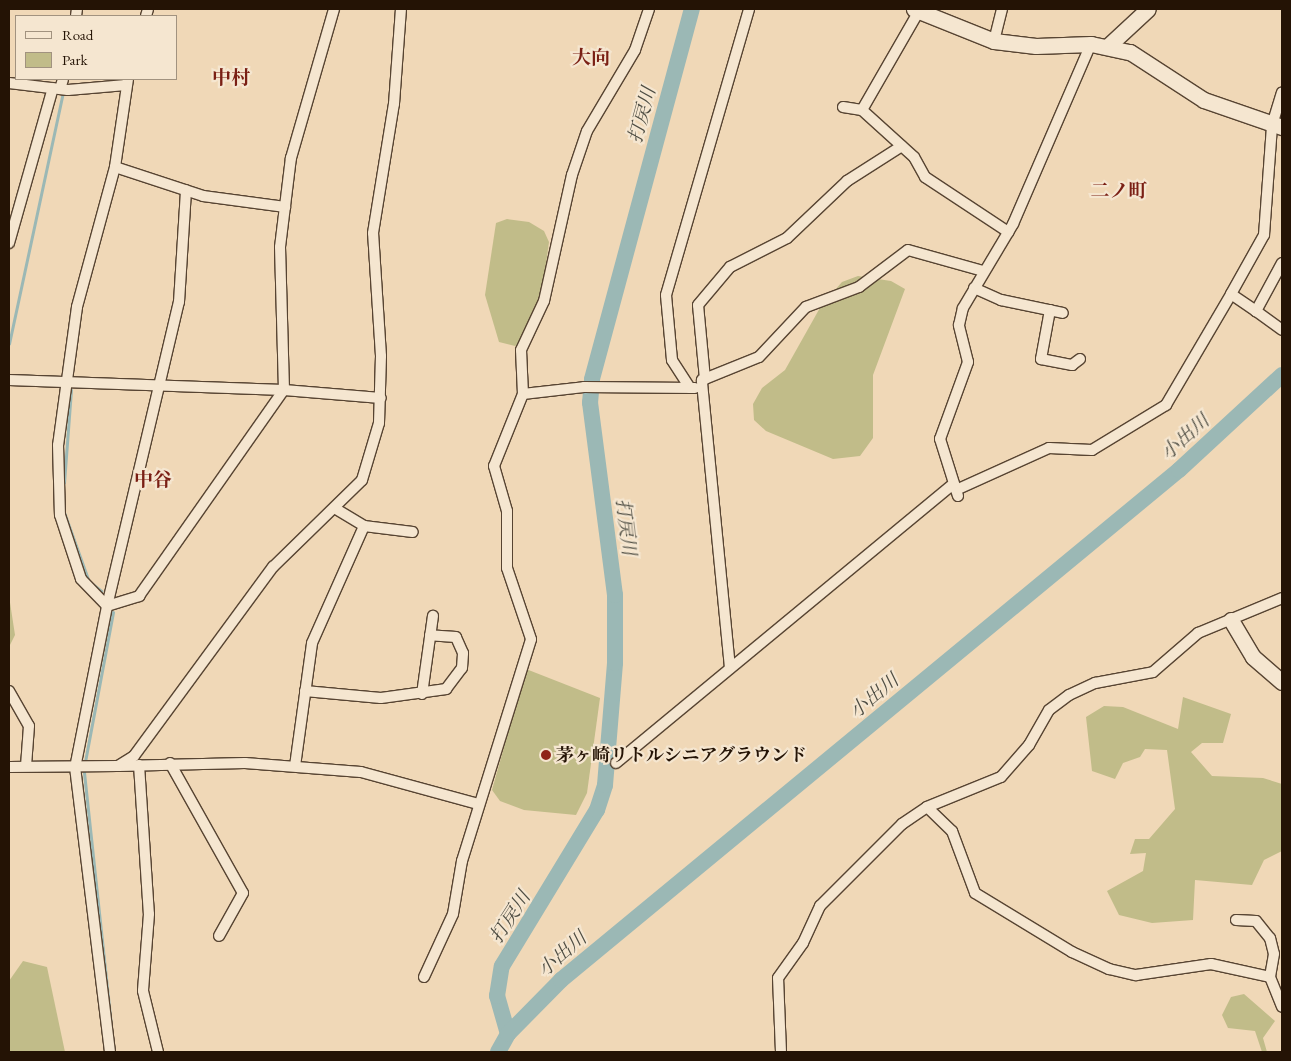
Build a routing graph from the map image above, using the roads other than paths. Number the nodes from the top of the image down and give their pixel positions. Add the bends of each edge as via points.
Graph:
1 (334, 9) edge
2 (401, 9) edge
3 (649, 9) edge
4 (749, 9) edge
5 (1002, 9) edge
6 (1148, 9) edge
7 (916, 10) edge
8 (994, 41) junction
9 (1091, 44) junction
10 (1108, 46) junction
11 (62, 80) edge
12 (127, 82) edge
13 (9, 83) edge
14 (57, 89) junction
15 (1282, 92) edge
16 (843, 107) dead end
17 (862, 110) junction
18 (1277, 126) edge
19 (902, 146) junction
20 (115, 167) junction
21 (186, 190) junction
22 (285, 207) junction
23 (1008, 232) junction
24 (9, 243) edge
25 (1282, 262) edge
26 (983, 271) junction
27 (974, 288) junction
28 (1231, 294) junction
29 (1050, 310) junction
30 (1256, 311) junction
31 (1064, 313) dead end
32 (1282, 330) edge
33 (1080, 359) dead end
34 (9, 380) edge
35 (67, 381) junction
36 (699, 385) junction
37 (160, 386) junction
38 (284, 390) junction
39 (524, 394) junction
40 (381, 398) junction
41 (956, 490) junction
42 (336, 509) junction
43 (364, 526) junction
44 (413, 532) dead end
45 (1282, 598) edge
46 (107, 606) junction
47 (433, 616) dead end
48 (1231, 620) junction
49 (430, 634) junction
50 (730, 668) junction
51 (1282, 682) edge
52 (9, 691) edge
53 (305, 691) junction
54 (422, 694) junction
55 (170, 763) junction
56 (616, 764) dead end
57 (139, 765) junction
58 (26, 766) junction
59 (118, 766) junction
60 (295, 766) junction
61 (9, 767) edge
62 (81, 767) junction
63 (478, 804) junction
64 (927, 806) junction
65 (1236, 920) dead end
66 (219, 936) dead end
67 (424, 977) dead end
68 (1270, 977) junction
69 (1282, 1007) edge
70 (110, 1052) edge
71 (158, 1052) edge
72 (781, 1052) edge

1 - 22 street via 291,158
2 - 40 street via 394,104 373,233
3 - 39 street via 635,50 593,114 572,175 544,301 521,350
4 - 36 street via 666,295 672,360
5 - 8 street
6 - 10 street
7 - 8 street
7 - 17 street
8 - 9 street via 1036,46
9 - 10 street
9 - 23 street
10 - 18 street via 1144,60 1204,100
11 - 14 street
12 - 14 street
12 - 20 street
13 - 14 street
14 - 24 street
15 - 18 street
16 - 17 street
17 - 19 street
18 - 28 street via 1264,235
19 - 23 street via 925,177
19 - 36 street via 847,182 787,238 730,267 698,305
20 - 21 street
20 - 35 street via 79,298
21 - 22 street
21 - 37 street via 179,302
22 - 38 street via 280,247
23 - 26 street
25 - 30 street
26 - 27 street
26 - 36 street via 908,250 859,287 806,307 760,357
27 - 29 street via 1001,300
27 - 41 street via 959,325 968,362 940,439
28 - 30 street
28 - 41 street via 1166,405 1092,450 1049,448
29 - 31 street
29 - 33 street via 1041,359 1072,366
30 - 32 street
34 - 35 street
35 - 37 street
35 - 46 street via 58,445 57,504 81,579
36 - 39 street via 584,387
36 - 50 street
37 - 38 street
37 - 46 street
38 - 40 street
38 - 46 street via 139,596
39 - 63 street via 494,466 506,511 507,568 531,639
40 - 42 street via 370,464
41 - 50 street
42 - 43 street
42 - 59 street via 273,567 146,744
43 - 44 street
43 - 53 street via 312,643
45 - 48 street
46 - 62 street
47 - 49 street
48 - 51 street via 1252,657
48 - 64 street via 1198,633 1152,672 1096,683 1069,695 1050,710 1020,757 1001,777
49 - 54 street
49 - 54 street via 456,637 463,653 462,668 446,689
50 - 56 street
52 - 58 street via 29,726
53 - 54 street via 380,698
53 - 60 street
55 - 57 street
55 - 60 street
55 - 66 street via 243,893
57 - 59 street
57 - 71 street via 149,914 143,991
58 - 61 street
58 - 62 street
59 - 62 street
60 - 63 street via 360,772
62 - 70 street
63 - 67 street via 455,891 453,914
64 - 68 street via 952,831 975,892 1072,952 1109,969 1136,975 1211,964
64 - 72 street via 827,898 803,943 783,967 777,989
65 - 68 street via 1256,921 1270,938 1274,954
68 - 69 street

